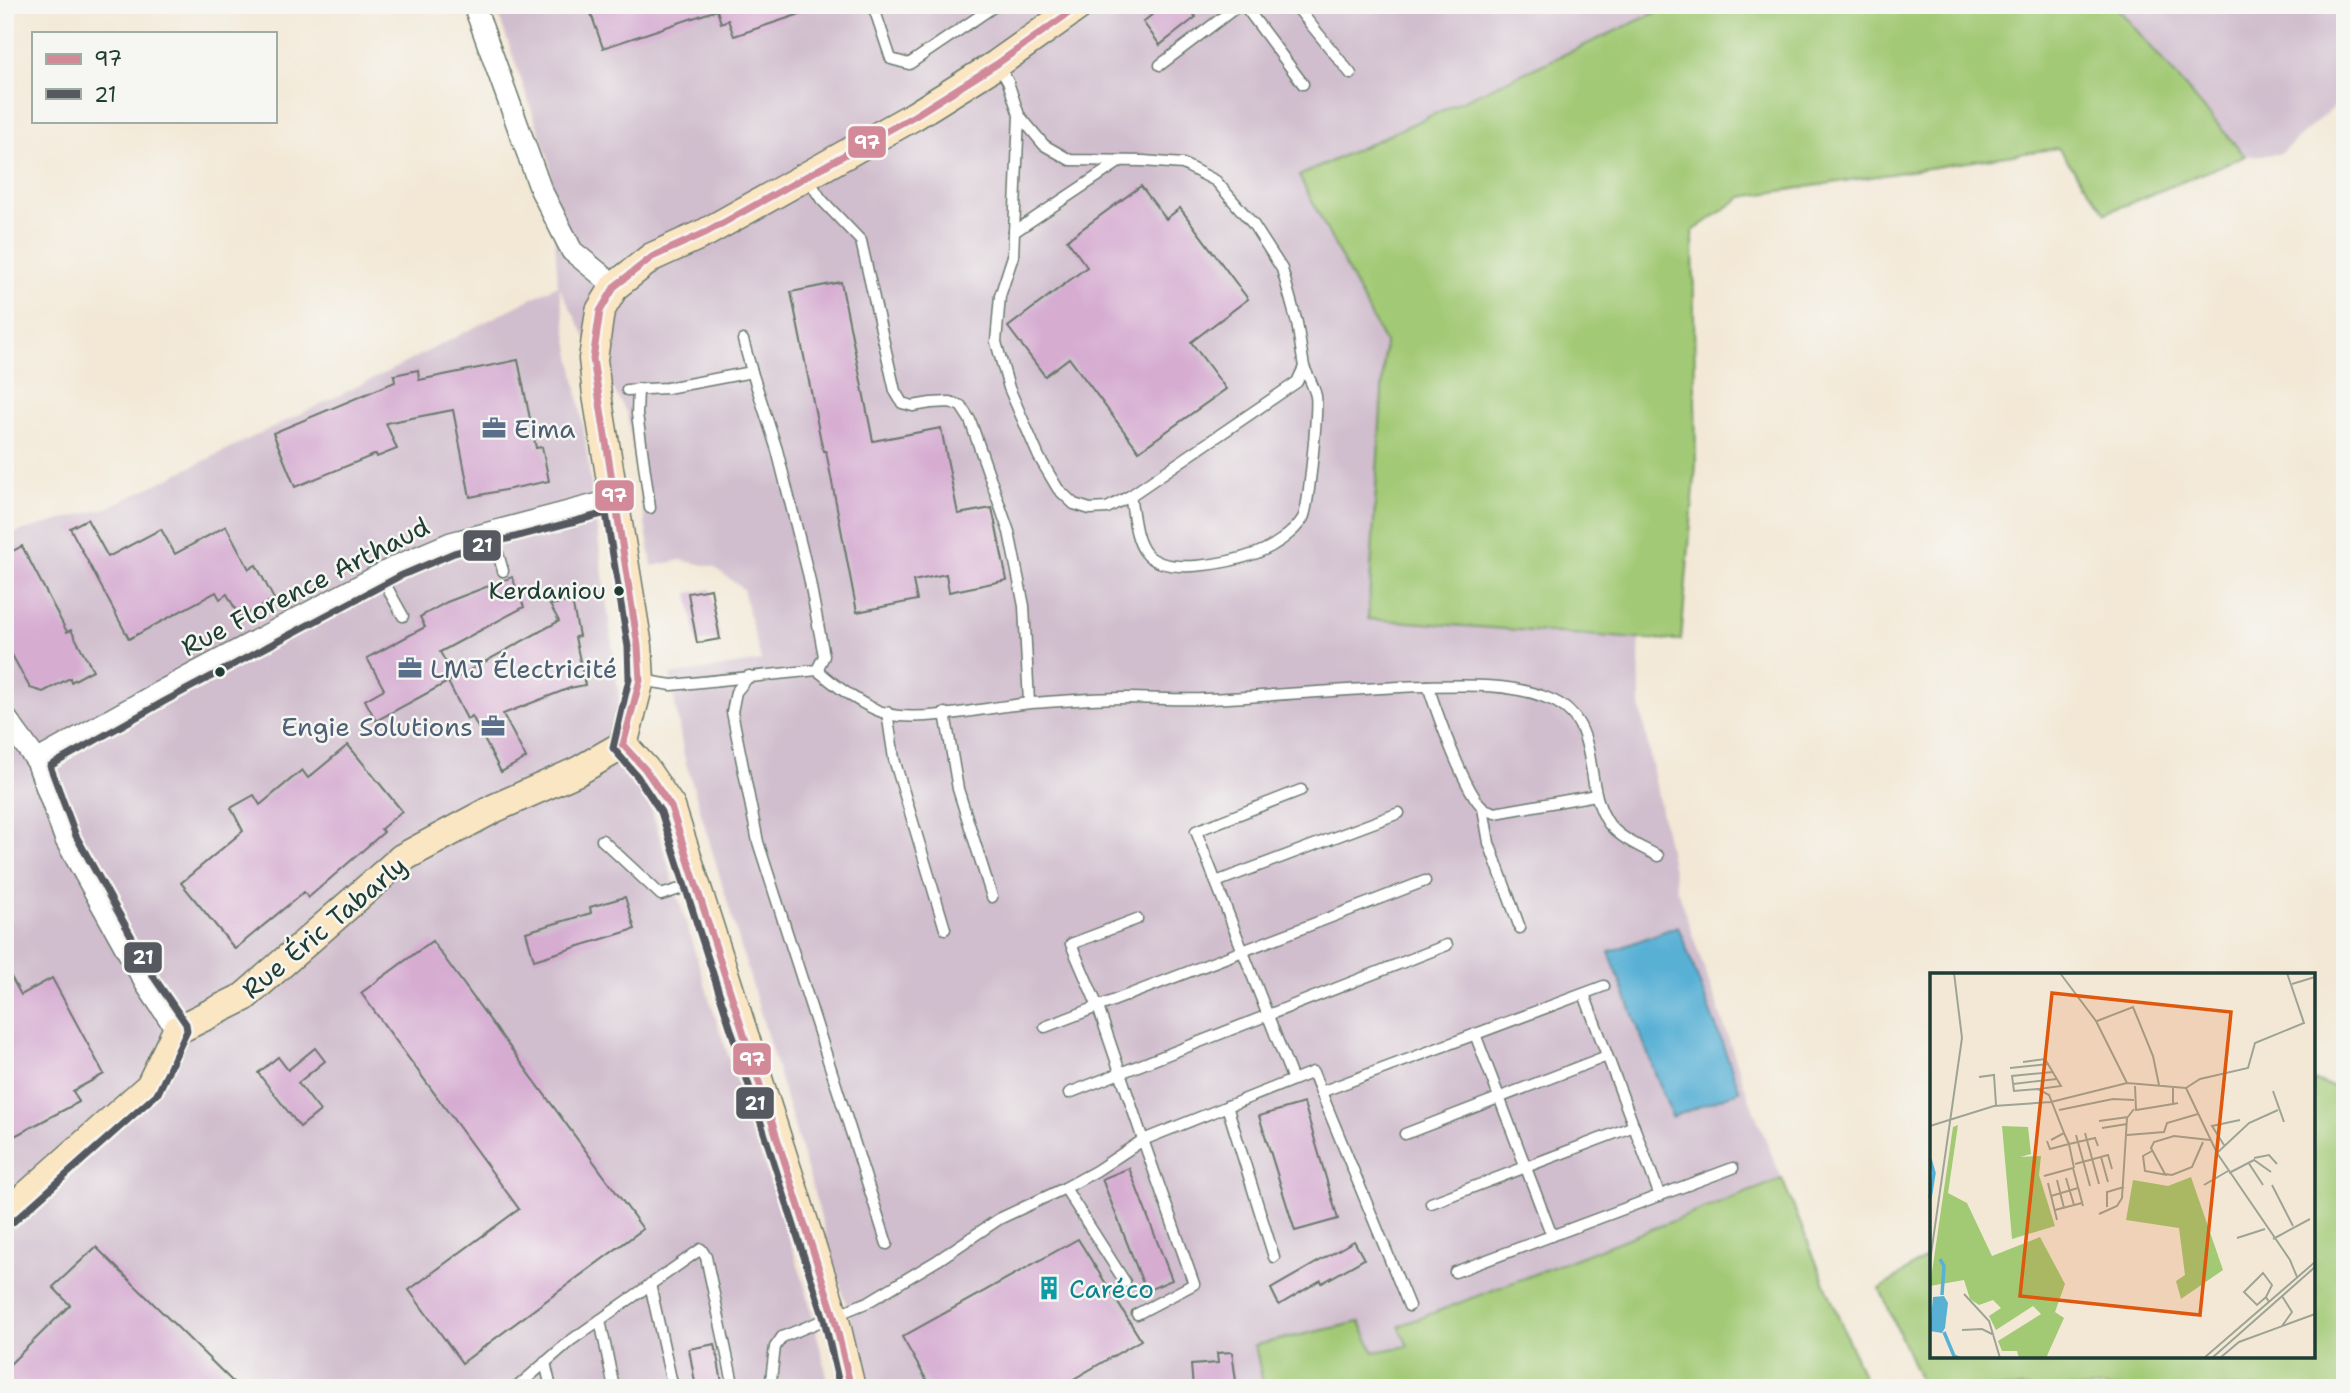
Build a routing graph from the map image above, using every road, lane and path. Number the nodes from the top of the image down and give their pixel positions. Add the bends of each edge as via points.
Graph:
1 (474, 5) edge
2 (873, 5) edge
3 (996, 5) edge
4 (1080, 5) edge
5 (1242, 5) edge
6 (1296, 5) edge
7 (997, 64) junction
8 (1160, 65) dead end
9 (1351, 74) dead end
10 (1303, 84) dead end
11 (1019, 115) junction
12 (1119, 162) junction
13 (807, 176) junction
14 (1014, 232) junction
15 (615, 286) junction
16 (743, 340) dead end
17 (1304, 367) junction
18 (752, 372) junction
19 (1130, 496) junction
20 (614, 500) junction
21 (650, 508) dead end
22 (492, 532) junction
23 (503, 571) dead end
24 (380, 575) junction
25 (403, 616) dead end
26 (817, 670) junction
27 (749, 676) junction
28 (640, 680) junction
29 (1428, 686) junction
30 (1029, 703) junction
31 (887, 712) junction
32 (945, 713) junction
33 (5, 717) edge
34 (623, 745) junction
35 (37, 761) junction
36 (1301, 790) dead end
37 (1596, 795) junction
38 (1483, 808) junction
39 (1399, 813) dead end
40 (602, 840) dead end
41 (1658, 856) dead end
42 (1425, 881) dead end
43 (1216, 882) junction
44 (695, 884) junction
45 (992, 897) dead end
46 (1138, 919) dead end
47 (1520, 928) dead end
48 (945, 929) dead end
49 (1447, 945) dead end
50 (1243, 950) junction
51 (1604, 986) dead end
52 (1584, 994) junction
53 (1098, 1007) junction
54 (1268, 1017) junction
55 (1045, 1027) dead end
56 (177, 1030) junction
57 (1475, 1034) junction
58 (1607, 1056) junction
59 (1120, 1074) junction
60 (1293, 1080) junction
61 (1321, 1092) junction
62 (1069, 1093) dead end
63 (1499, 1098) junction
64 (1227, 1106) junction
65 (1634, 1126) junction
66 (1405, 1134) dead end
67 (1143, 1140) junction
68 (1526, 1167) junction
69 (1733, 1168) dead end
70 (1065, 1188) junction
71 (1660, 1196) junction
72 (1431, 1203) dead end
73 (5, 1215) edge
74 (1552, 1236) junction
75 (887, 1244) dead end
76 (1274, 1257) dead end
77 (1455, 1272) dead end
78 (1125, 1282) dead end
79 (650, 1284) junction
80 (1409, 1306) dead end
81 (1138, 1314) dead end
82 (834, 1316) junction
83 (600, 1320) junction
84 (545, 1362) junction
85 (516, 1388) edge
86 (551, 1388) edge
87 (614, 1388) edge
88 (673, 1388) edge
89 (734, 1388) edge
90 (770, 1388) edge
91 (851, 1388) edge

1 - 15 street via 541,190 572,251
2 - 3 lane via 891,59 909,64
4 - 7 street
5 - 8 lane
5 - 10 lane
6 - 9 lane
7 - 11 lane
7 - 13 street
11 - 12 lane via 1044,145 1070,160
11 - 14 lane
12 - 14 lane
12 - 17 lane via 1183,164 1216,181 1282,269
13 - 15 street via 652,257
13 - 30 lane via 821,199 861,241 895,391 902,403 950,402 961,406 970,420 1009,532 1024,607
14 - 19 lane via 996,342 1009,388 1039,457 1058,489 1074,504 1107,508
15 - 20 street via 600,311 593,359
16 - 18 lane
17 - 19 lane via 1297,382
17 - 19 lane via 1316,397 1309,499 1304,517 1287,535 1258,552 1203,565 1171,566 1146,554
18 - 21 lane via 633,390
18 - 26 lane via 809,577 824,656
20 - 22 street, Rue Florence Arthaud
20 - 28 street
22 - 23 lane
22 - 24 street, Rue Florence Arthaud via 451,543
24 - 25 lane
24 - 35 street, Rue Florence Arthaud
26 - 27 lane
26 - 31 lane via 865,704
27 - 28 lane via 672,685
27 - 75 lane via 736,692 732,712 758,842
28 - 34 street
29 - 30 lane
29 - 37 lane via 1514,690 1547,697 1565,707 1580,722
29 - 38 lane via 1448,742
30 - 32 lane
31 - 32 lane via 897,716
31 - 48 lane via 894,759
32 - 45 lane via 958,789
33 - 35 street
34 - 44 street via 671,807
34 - 56 street, Rue Éric Tabarly via 402,858 244,998
35 - 56 street via 66,840 146,984
36 - 43 lane via 1196,831
37 - 38 lane via 1494,813
37 - 41 lane via 1609,824 1628,841
38 - 47 lane via 1489,843
39 - 43 lane
40 - 44 lane via 661,895
42 - 50 lane
43 - 50 lane
44 - 82 street
46 - 53 lane via 1071,944
49 - 54 lane
50 - 53 lane
50 - 54 lane
51 - 52 lane
52 - 57 lane
52 - 58 lane
53 - 55 lane
53 - 59 lane
54 - 59 lane
54 - 60 lane
56 - 73 street via 150,1086
57 - 61 lane
57 - 63 lane
58 - 63 lane
58 - 65 lane
59 - 62 lane
59 - 67 lane
60 - 61 lane via 1313,1072
60 - 64 lane
61 - 80 lane
63 - 66 lane
63 - 68 lane
64 - 67 lane
64 - 76 lane
65 - 68 lane
65 - 71 lane
67 - 70 lane
67 - 81 lane via 1194,1283
68 - 72 lane
68 - 74 lane
69 - 71 lane
70 - 78 lane
70 - 82 lane via 999,1219 868,1302
71 - 74 lane
74 - 77 lane
79 - 83 lane
79 - 88 lane
79 - 89 lane via 701,1249
82 - 90 lane via 782,1337 775,1346
82 - 91 street
83 - 84 lane
83 - 87 lane
84 - 85 lane
84 - 86 lane

